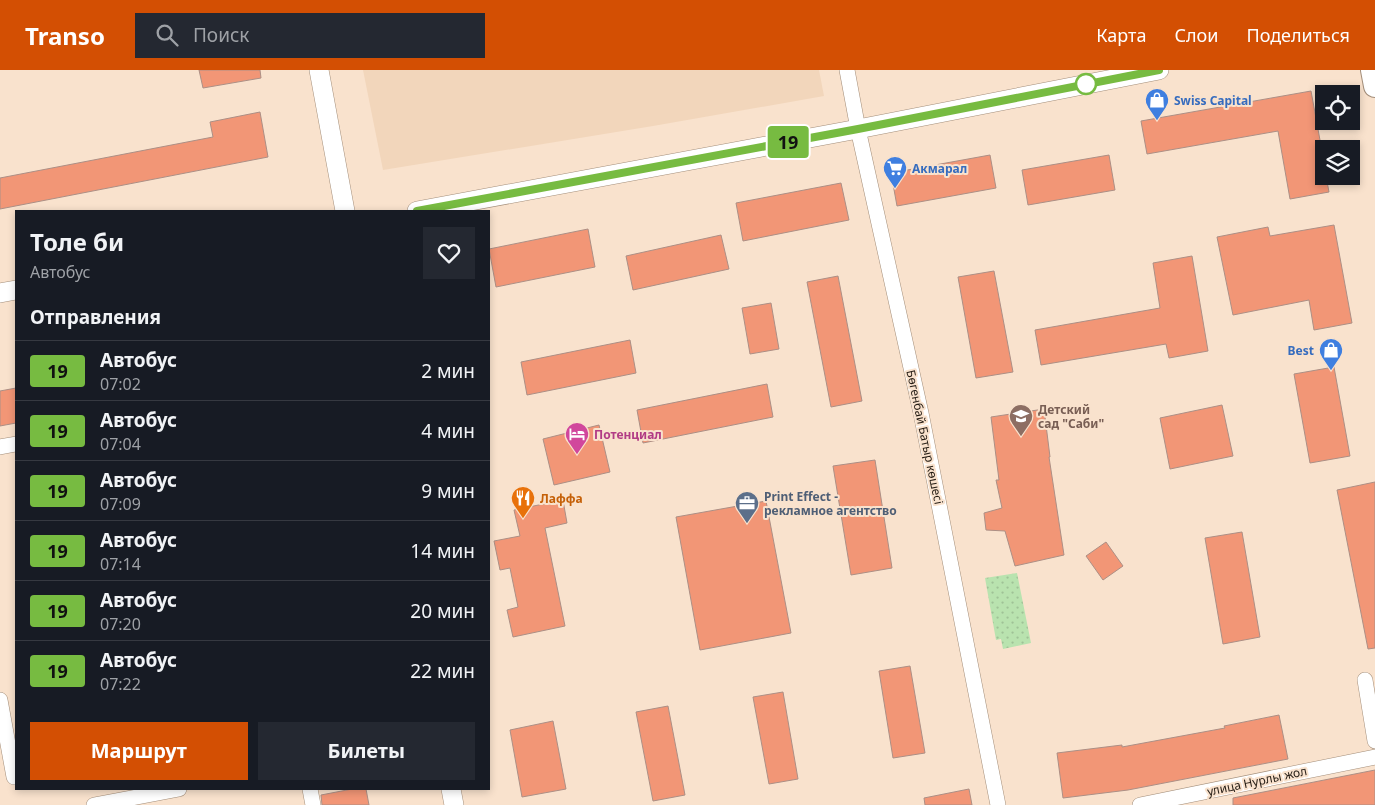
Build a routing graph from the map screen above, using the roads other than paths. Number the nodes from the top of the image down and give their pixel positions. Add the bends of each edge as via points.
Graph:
1 (319, 70) edge
2 (847, 70) edge
3 (1159, 70) edge
4 (1372, 70) edge
5 (1375, 86) edge
6 (858, 129) junction
7 (345, 210) edge
8 (422, 210) edge
9 (15, 290) edge
10 (0, 293) edge
11 (15, 444) edge
12 (0, 447) edge
13 (1365, 680) dead end
14 (0, 700) edge
15 (1375, 741) edge
16 (1375, 757) edge
17 (14, 778) dead end
18 (310, 790) edge
19 (451, 790) edge
20 (169, 793) edge
21 (94, 805) edge
22 (313, 805) edge
23 (454, 805) edge
24 (998, 805) edge
25 (1140, 805) edge

1 - 7 street
2 - 6 street, Бөгенбай Батыр көшесі
3 - 6 street
4 - 5 main road
6 - 8 street
6 - 24 street, Бөгенбай Батыр көшесі via 921,413
9 - 10 street
11 - 12 street
13 - 15 street
14 - 17 street
16 - 25 street, улица Нурлы жол
18 - 22 street
19 - 23 street
20 - 21 street

